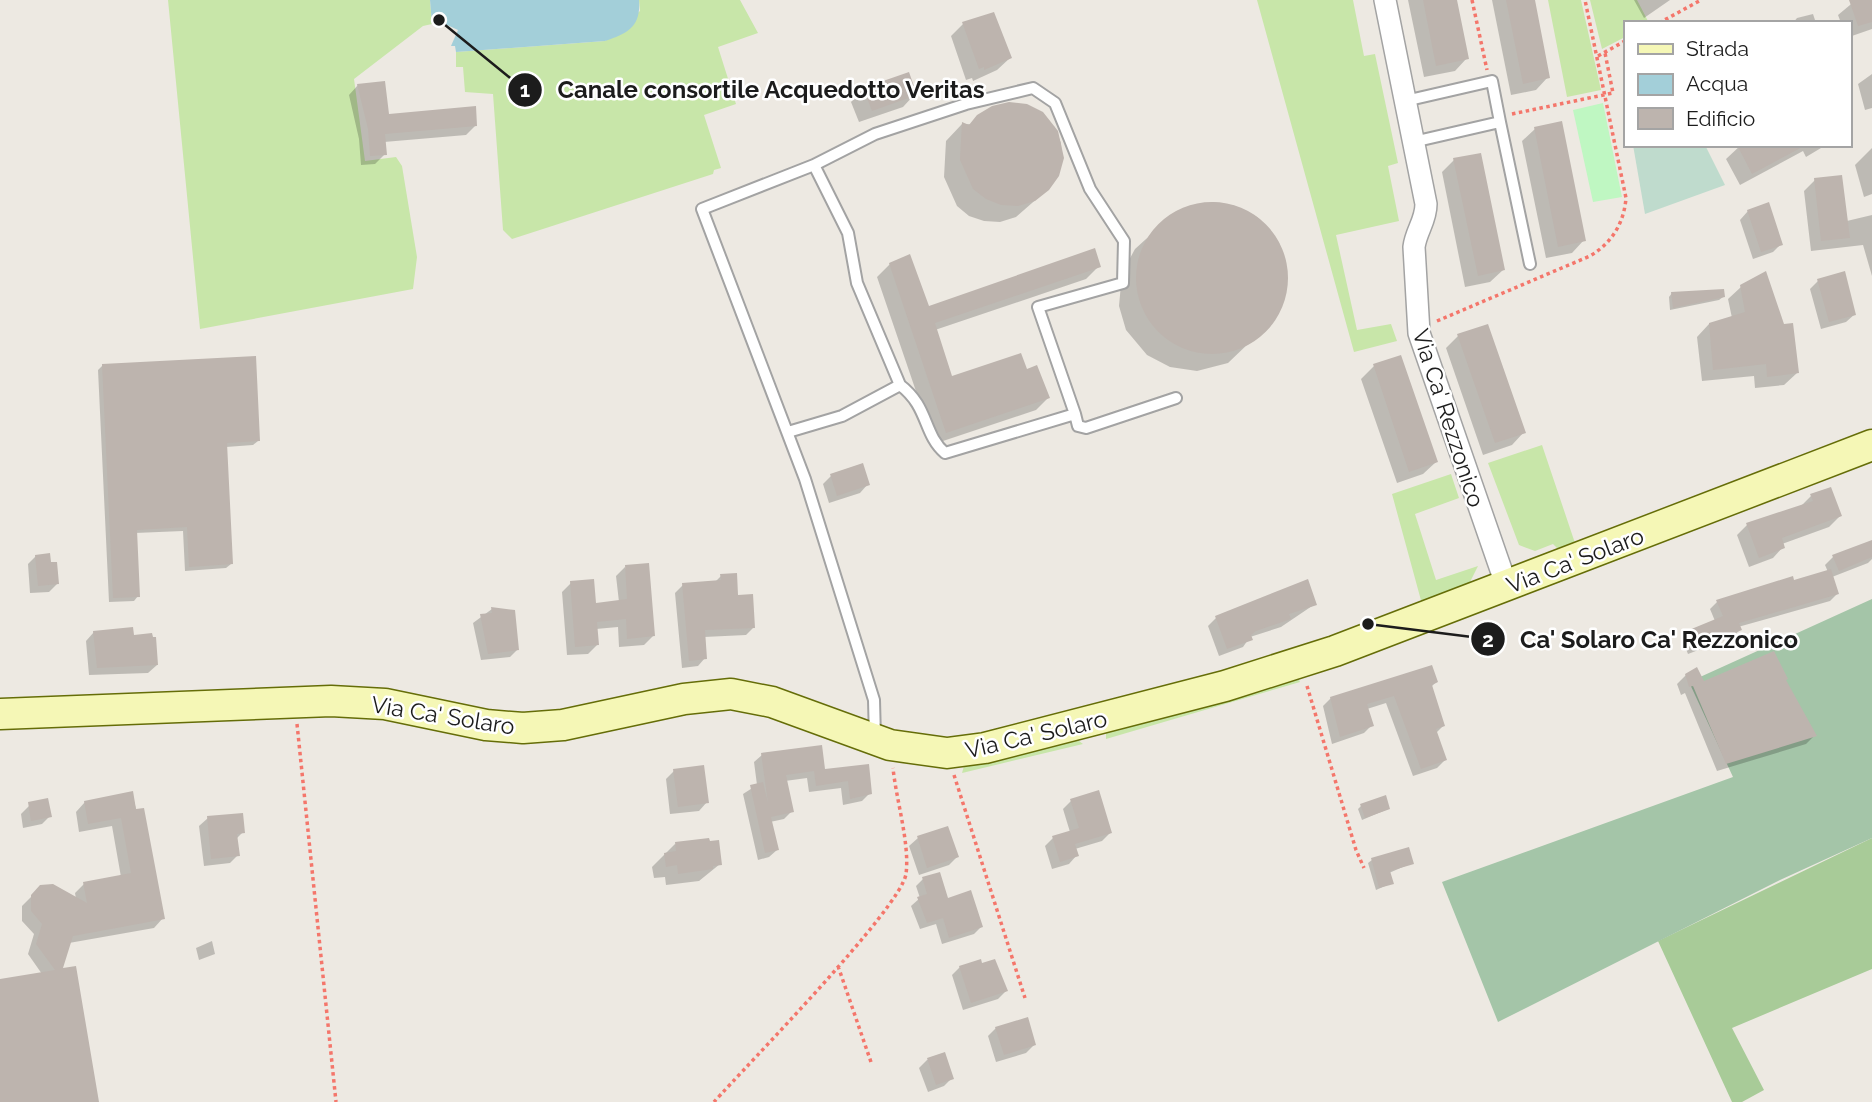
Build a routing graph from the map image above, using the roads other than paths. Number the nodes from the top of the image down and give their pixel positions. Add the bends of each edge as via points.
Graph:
1 (1385, 0) edge
2 (1405, 101) junction
3 (1500, 122) junction
4 (1413, 142) junction
5 (814, 165) junction
6 (1530, 264) dead end
7 (900, 385) junction
8 (1176, 398) dead end
9 (1075, 414) junction
10 (788, 432) junction
11 (1872, 445) edge
12 (1507, 587) junction
13 (0, 713) edge
14 (882, 743) junction

1 - 2 street, Via Ca' Rezzonico
2 - 3 lane via 1492,81
2 - 4 street, Via Ca' Rezzonico
3 - 4 lane
3 - 6 lane
4 - 12 street, Via Ca' Rezzonico via 1426,204 1414,247 1419,333
5 - 7 lane via 848,233 857,283
5 - 9 lane via 875,134 966,104 1033,88 1055,103 1090,189 1124,241 1123,282 1038,307
5 - 10 lane via 702,209
7 - 9 lane via 916,398 938,447 946,453
7 - 10 lane via 842,416
8 - 9 lane via 1086,428 1078,426
10 - 14 lane via 874,700
11 - 12 street, Via Ca' Solaro
12 - 14 street, Via Ca' Solaro via 1300,663 1087,724 947,753
13 - 14 street, Via Ca' Solaro via 294,701 385,705 523,728 563,725 730,694 772,702

